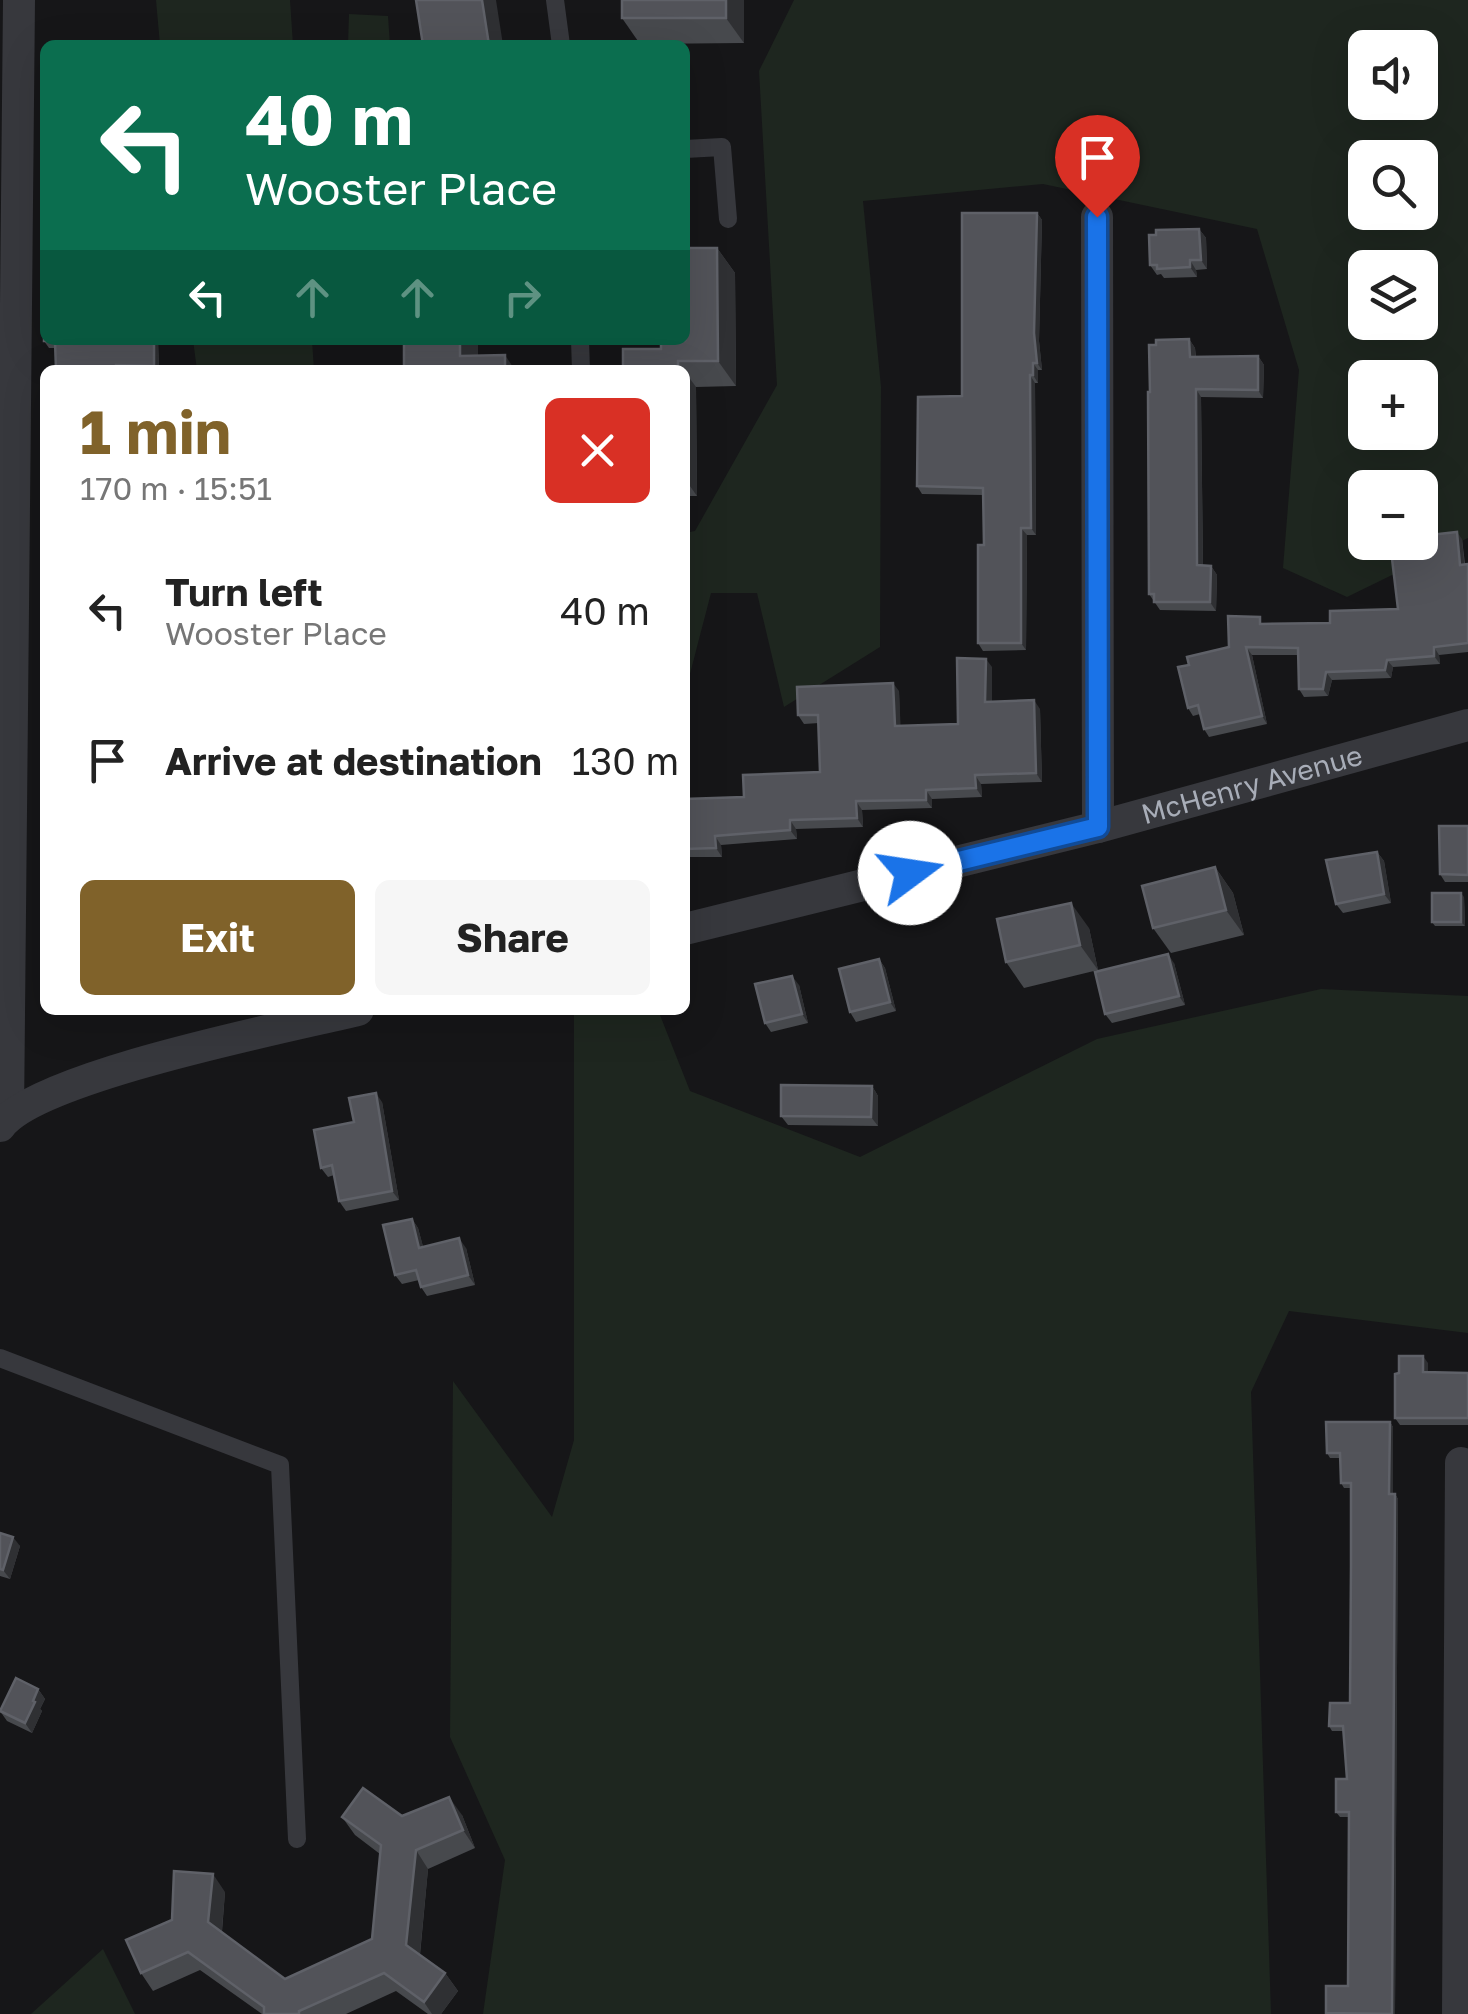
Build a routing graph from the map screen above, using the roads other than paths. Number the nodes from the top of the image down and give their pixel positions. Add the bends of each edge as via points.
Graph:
1 (19, 0) edge
2 (555, 0) edge
3 (560, 40) edge
4 (690, 149) edge
5 (1097, 217) dead end
6 (728, 219) dead end
7 (1468, 725) edge
8 (1098, 827) junction
9 (690, 928) edge
10 (338, 1015) edge
11 (4, 1121) edge
12 (0, 1358) edge
13 (1461, 1463) dead end
14 (296, 1839) dead end
15 (1458, 2014) edge

1 - 11 street
2 - 3 lane
4 - 6 lane via 722,147
5 - 8 street
7 - 8 street, McHenry Avenue
8 - 9 street, McHenry Avenue
10 - 11 street via 115,1070
12 - 14 lane via 280,1466
13 - 15 street

